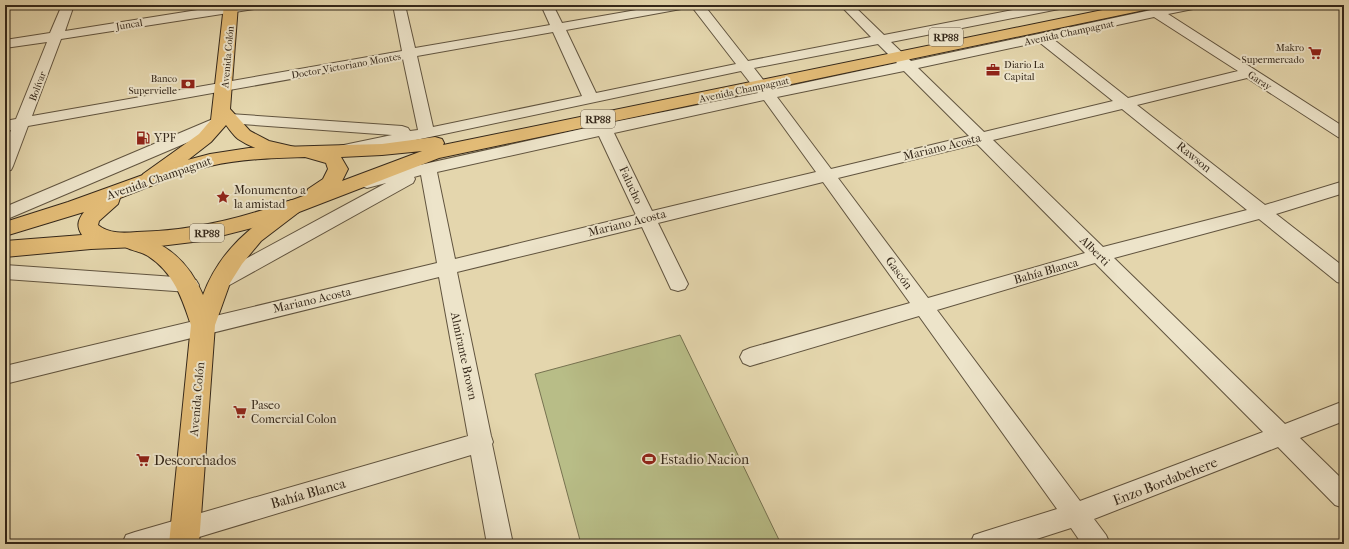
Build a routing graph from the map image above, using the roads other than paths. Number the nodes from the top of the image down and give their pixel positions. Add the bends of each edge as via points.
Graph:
1 (68, 5) edge
2 (254, 5) edge
3 (398, 5) edge
4 (547, 5) edge
5 (687, 5) edge
6 (697, 5) edge
7 (846, 5) edge
8 (1002, 5) edge
9 (1059, 5) edge
10 (1106, 5) edge
11 (1193, 5) edge
12 (231, 7) edge
13 (1153, 9) edge
14 (1014, 14) junction
15 (558, 28) junction
16 (56, 36) junction
17 (1042, 38) junction
18 (5, 44) edge
19 (895, 53) junction
20 (409, 54) junction
21 (1249, 73) junction
22 (756, 81) junction
23 (224, 86) junction
24 (591, 99) junction
25 (1126, 103) junction
26 (224, 117) junction
27 (22, 123) junction
28 (5, 126) edge
29 (604, 129) junction
30 (426, 132) junction
31 (1344, 134) edge
32 (981, 138) junction
33 (342, 150) junction
34 (292, 151) junction
35 (5, 166) edge
36 (428, 168) junction
37 (827, 175) junction
38 (141, 182) junction
39 (343, 187) junction
40 (1344, 187) edge
41 (297, 205) junction
42 (78, 206) junction
43 (1261, 212) junction
44 (5, 214) edge
45 (646, 218) junction
46 (5, 219) edge
47 (5, 229) edge
48 (125, 241) junction
49 (52, 246) junction
50 (5, 249) edge
51 (1100, 255) junction
52 (5, 258) edge
53 (446, 268) junction
54 (5, 272) edge
55 (1344, 277) edge
56 (219, 282) junction
57 (678, 284) dead end
58 (189, 285) junction
59 (923, 307) junction
60 (203, 326) junction
61 (750, 357) dead end
62 (5, 375) edge
63 (1344, 411) edge
64 (1282, 435) junction
65 (482, 442) junction
66 (1344, 497) edge
67 (1075, 515) junction
68 (185, 536) edge
69 (135, 544) edge
70 (500, 544) edge
71 (983, 544) edge
72 (1097, 544) edge

1 - 16 street, Bolívar
2 - 12 street, Juncal
3 - 20 street
4 - 15 street
5 - 15 street, Doctor Victoriano Montes
6 - 22 street, Gascón
7 - 19 street, Alberti
8 - 14 street
9 - 14 street, Avenida Champagnat
10 - 19 main road, Avenida Champagnat / RP88
11 - 13 street, Avenida Champagnat
12 - 16 street, Juncal
12 - 23 main road, Avenida Colón
13 - 17 street, Avenida Champagnat
13 - 19 main road, Avenida Champagnat / RP88
13 - 21 street, Garay
14 - 19 street, Avenida Champagnat
15 - 20 street, Doctor Victoriano Montes
15 - 24 street
16 - 18 street, Juncal
16 - 27 street, Bolívar
17 - 19 street, Avenida Champagnat
17 - 25 street, Rawson
19 - 22 main road, Avenida Champagnat / RP88
19 - 22 street, Avenida Champagnat
19 - 32 street, Alberti
20 - 23 street, Doctor Victoriano Montes
20 - 30 street
21 - 25 street, Mariano Acosta
21 - 31 street, Garay
22 - 24 street, Avenida Champagnat
22 - 29 street, Avenida Champagnat
22 - 33 main road, Avenida Champagnat / RP88 via 429,144
22 - 37 street, Gascón
22 - 39 main road, Avenida Champagnat / RP88 via 435,153
23 - 26 main road, Avenida Colón
23 - 27 street, Doctor Victoriano Montes
24 - 30 street, Avenida Champagnat
25 - 32 street, Mariano Acosta
25 - 43 street, Rawson
26 - 30 street, Avenida Champagnat
26 - 34 main road, Avenida Colón via 253,141
26 - 38 main road, Avenida Colón via 205,138
26 - 44 street, Avenida Champagnat via 199,132
27 - 28 street, Doctor Victoriano Montes
27 - 35 street, Bolívar
29 - 36 street, Avenida Champagnat
29 - 45 street, Falucho
30 - 33 street, Avenida Champagnat
32 - 37 street, Mariano Acosta
32 - 51 street, Alberti
33 - 34 main road, Avenida Champagnat / RP88
34 - 38 main road, Avenida Champagnat / RP88 via 223,157
34 - 41 main road, Avenida Colón / RP88 via 333,159 338,169 331,183
36 - 39 street, Avenida Champagnat
36 - 53 street, Almirante Brown
36 - 56 street, Avenida Champagnat
37 - 45 street, Mariano Acosta
37 - 59 street, Gascón
38 - 42 main road, Avenida Champagnat / RP88
38 - 48 main road, Avenida Colón / RP88 via 98,208 88,221 88,227 92,232 101,237
39 - 41 main road, Avenida Champagnat / RP88
40 - 43 street, Bahía Blanca
41 - 48 main road, Avenida Champagnat / RP88 via 202,234 167,240
41 - 56 main road, Avenida Colón via 254,236 234,258
42 - 46 main road
42 - 47 main road, Avenida Champagnat / RP88
43 - 51 street, Bahía Blanca
43 - 55 street, Rawson
45 - 53 street, Mariano Acosta
45 - 57 street, Falucho
48 - 49 main road, Avenida Champagnat / RP88
48 - 58 main road, Avenida Colón via 155,250 173,263
49 - 50 main road, Avenida Champagnat / RP88
49 - 52 main road
51 - 59 street, Bahía Blanca
51 - 64 street, Alberti
53 - 60 street, Mariano Acosta
53 - 65 street, Almirante Brown
54 - 58 street
56 - 60 main road, Avenida Colón
58 - 60 main road, Avenida Colón
59 - 61 street, Bahía Blanca
59 - 67 street, Gascón
60 - 62 street, Mariano Acosta
60 - 68 main road, Avenida Colón
63 - 64 street, Enzo Bordabehere
64 - 66 street, Alberti
64 - 67 street, Enzo Bordabehere
65 - 68 street, Bahía Blanca
65 - 70 street, Almirante Brown
67 - 71 street, Enzo Bordabehere
67 - 72 street, Gascón
68 - 69 street, Bahía Blanca

